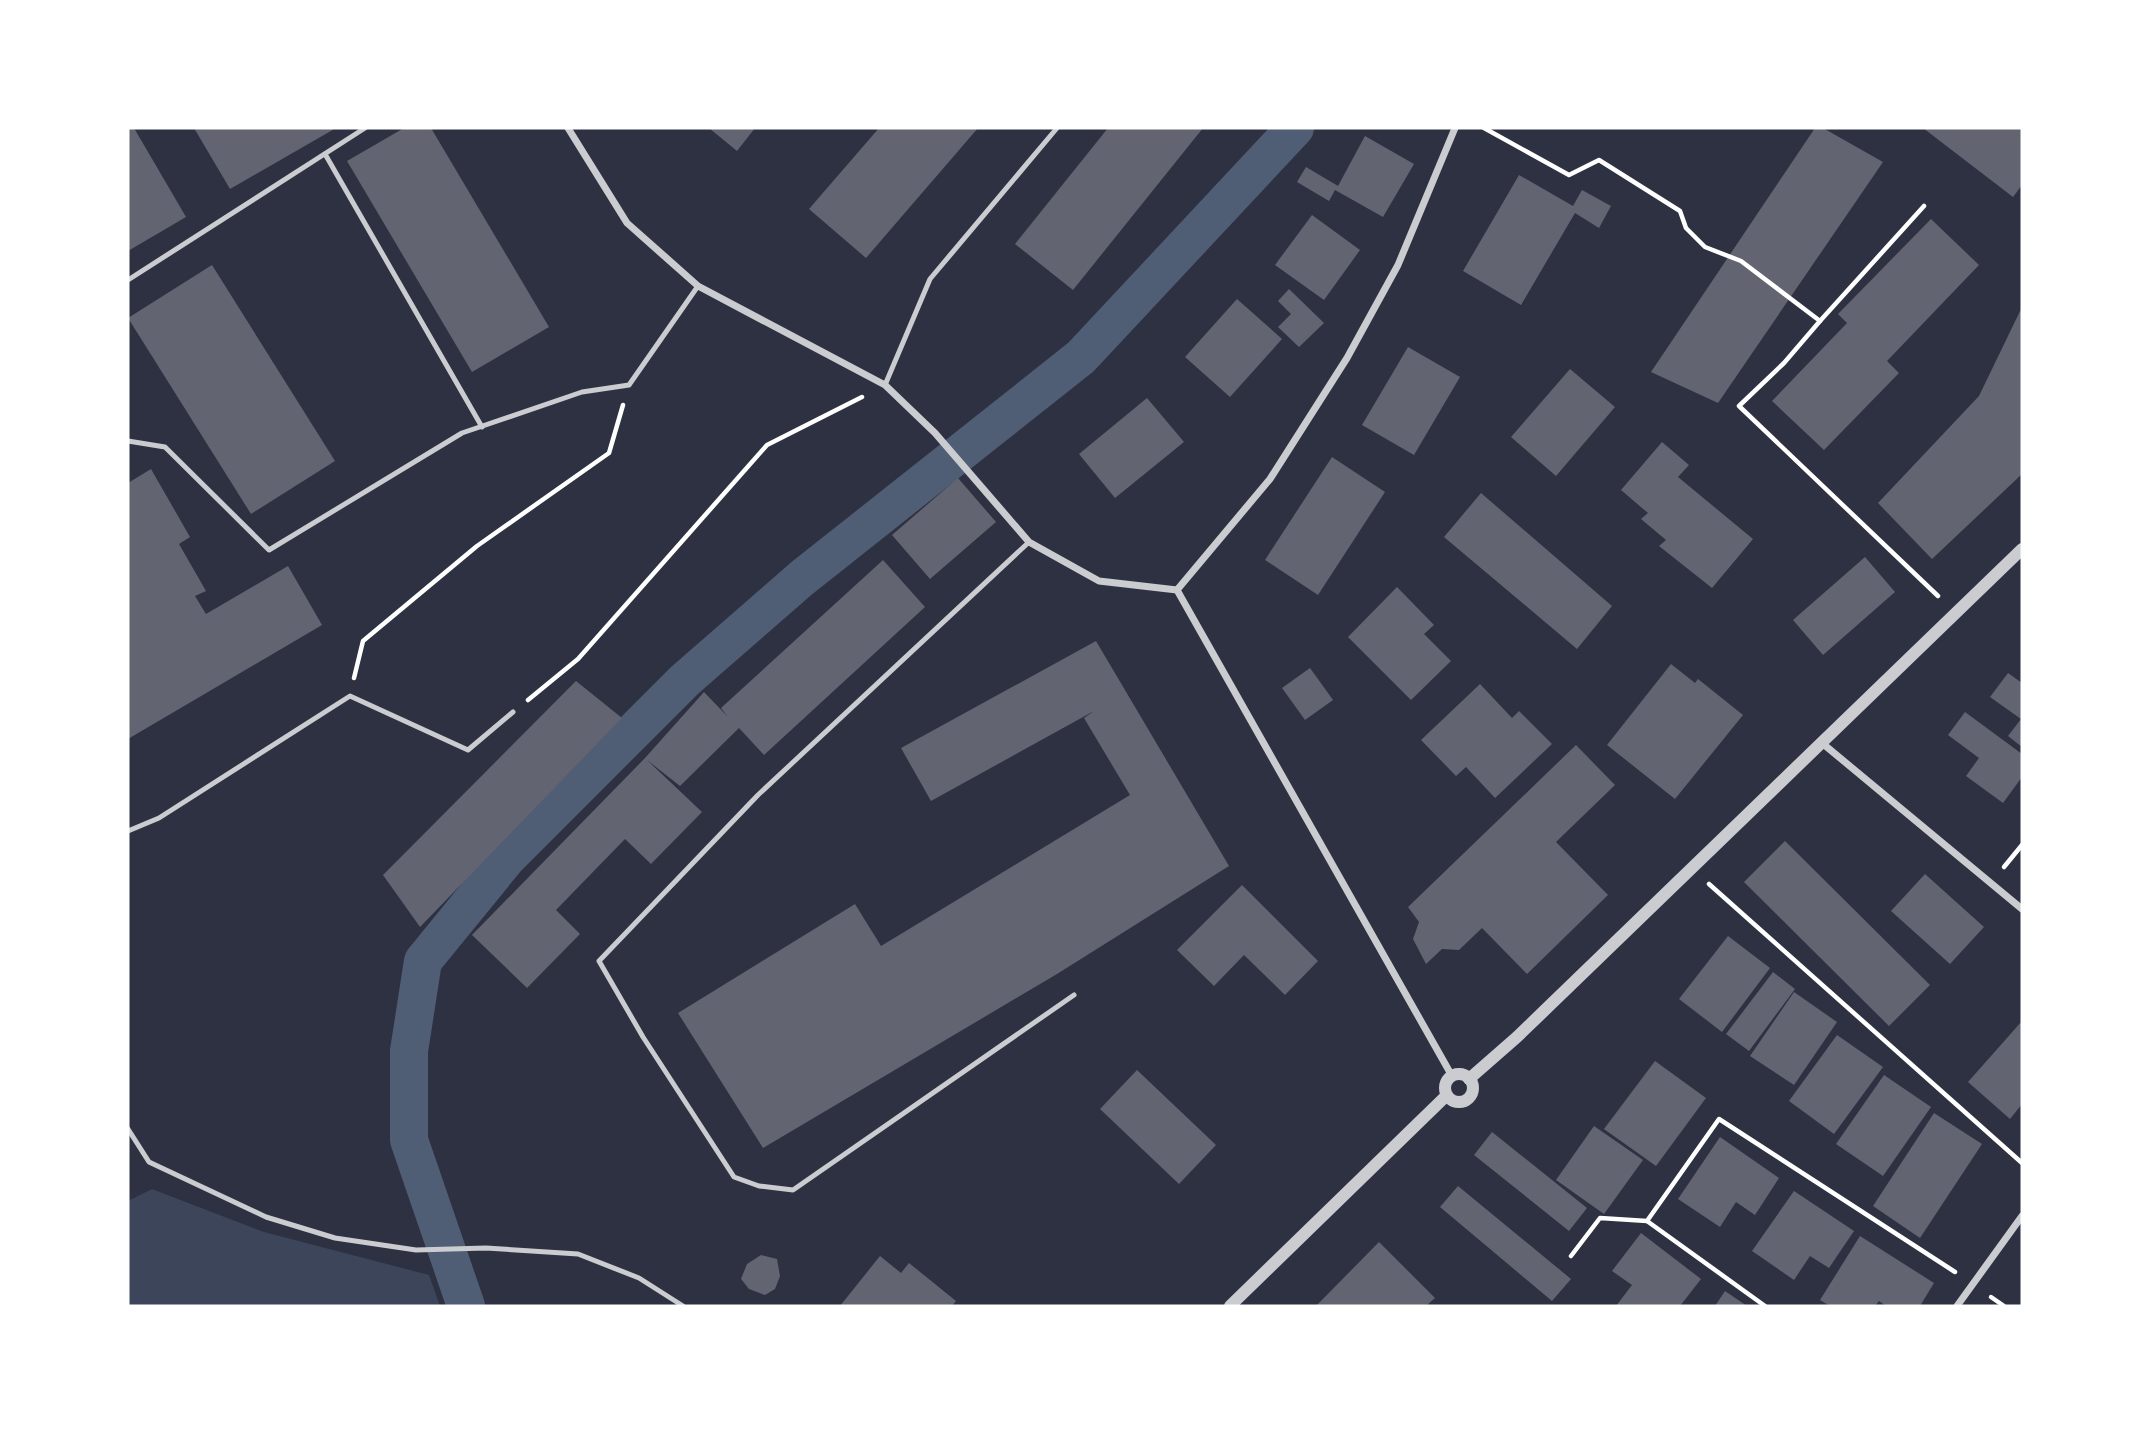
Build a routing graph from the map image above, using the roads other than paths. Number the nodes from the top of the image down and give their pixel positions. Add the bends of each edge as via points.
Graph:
1 (365, 128) edge
2 (568, 128) edge
3 (1057, 128) edge
4 (1455, 128) edge
5 (325, 154) junction
6 (128, 280) edge
7 (698, 286) junction
8 (885, 385) junction
9 (482, 427) junction
10 (128, 441) edge
11 (1029, 542) junction
12 (2022, 549) edge
13 (1178, 590) junction
14 (513, 712) road end
15 (1822, 743) junction
16 (128, 831) edge
17 (2022, 909) edge
18 (1074, 995) dead end
19 (1452, 1076) junction
20 (1469, 1079) junction
21 (1446, 1096) junction
22 (128, 1129) edge
23 (2022, 1216) edge
24 (683, 1306) edge
25 (1231, 1306) edge
26 (1957, 1306) edge

1 - 5 lane
2 - 7 street via 626,223
3 - 8 lane via 930,279
4 - 13 street via 1398,265 1347,358 1270,479
5 - 6 lane
5 - 9 lane
7 - 8 street
7 - 9 lane via 629,385 582,392
8 - 11 street via 935,433
9 - 10 lane via 462,433 269,550 165,447
11 - 13 street via 1099,581
11 - 18 lane via 758,795 599,961 734,1177 759,1186 793,1189
12 - 15 street
13 - 19 street
14 - 16 lane via 468,750 350,696 159,818
15 - 17 street
15 - 20 street
19 - 20 street
19 - 21 street via 1446,1082
20 - 21 street via 1472,1092 1467,1100 1458,1103
21 - 25 street
22 - 24 lane via 149,1162 266,1217 335,1238 416,1250 486,1248 578,1254 639,1278
23 - 26 street

